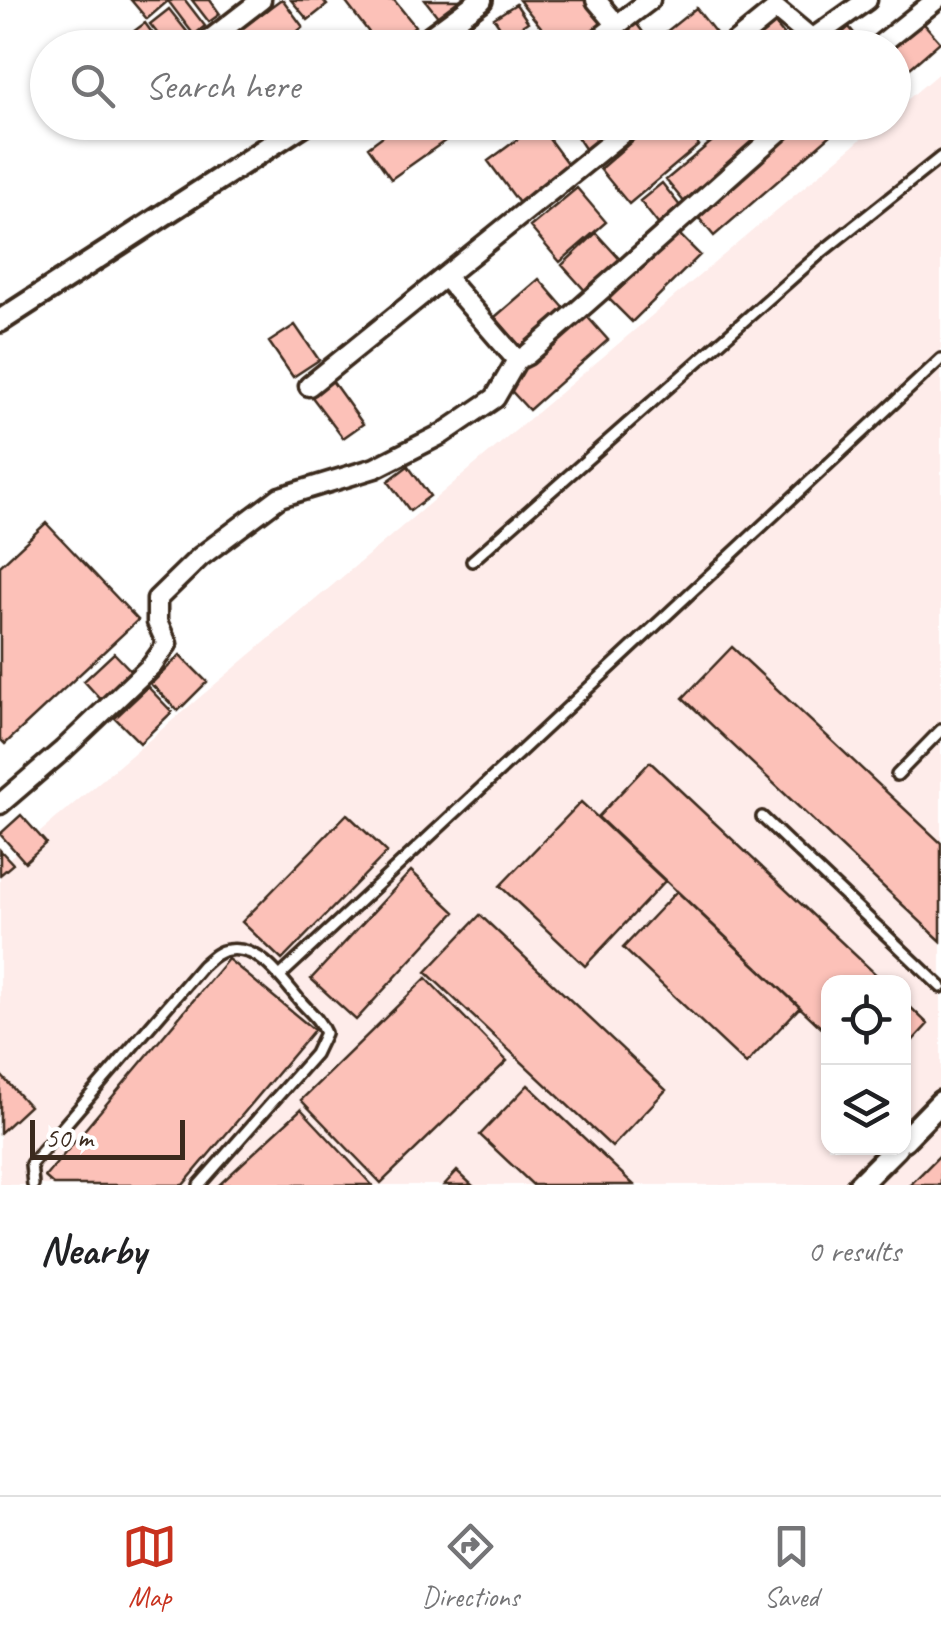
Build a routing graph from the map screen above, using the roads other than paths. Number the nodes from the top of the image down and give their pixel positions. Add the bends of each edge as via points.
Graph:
1 (261, 0) edge
2 (596, 0) edge
3 (650, 0) edge
4 (867, 0) edge
5 (936, 0) edge
6 (472, 3) edge
7 (618, 25) junction
8 (222, 30) edge
9 (438, 30) edge
10 (611, 30) edge
11 (750, 30) edge
12 (801, 30) edge
13 (825, 30) edge
14 (898, 30) edge
15 (280, 140) edge
16 (614, 140) edge
17 (770, 140) edge
18 (941, 157) edge
19 (445, 276) junction
20 (0, 321) edge
21 (941, 359) edge
22 (517, 360) junction
23 (309, 386) dead end
24 (472, 561) dead end
25 (941, 730) edge
26 (897, 776) dead end
27 (0, 804) edge
28 (762, 818) dead end
29 (281, 975) junction
30 (941, 987) edge
31 (941, 1102) edge
32 (911, 1133) edge
33 (889, 1155) edge
34 (33, 1185) edge
35 (199, 1185) edge
36 (859, 1185) edge

1 - 8 street
2 - 7 street
3 - 7 street
4 - 13 street
5 - 14 street
6 - 9 street
7 - 10 street
11 - 12 street via 776,9
15 - 20 street
16 - 19 street
17 - 22 street
18 - 24 lane via 823,251
19 - 22 street
19 - 23 street
21 - 29 lane
22 - 27 street via 495,398 442,434 375,468 280,498 200,557 157,599 166,644 152,666
25 - 26 lane
28 - 30 lane
29 - 34 lane via 250,952 218,952 31,1164
29 - 35 lane via 325,1033 315,1054
31 - 32 street
33 - 36 street

